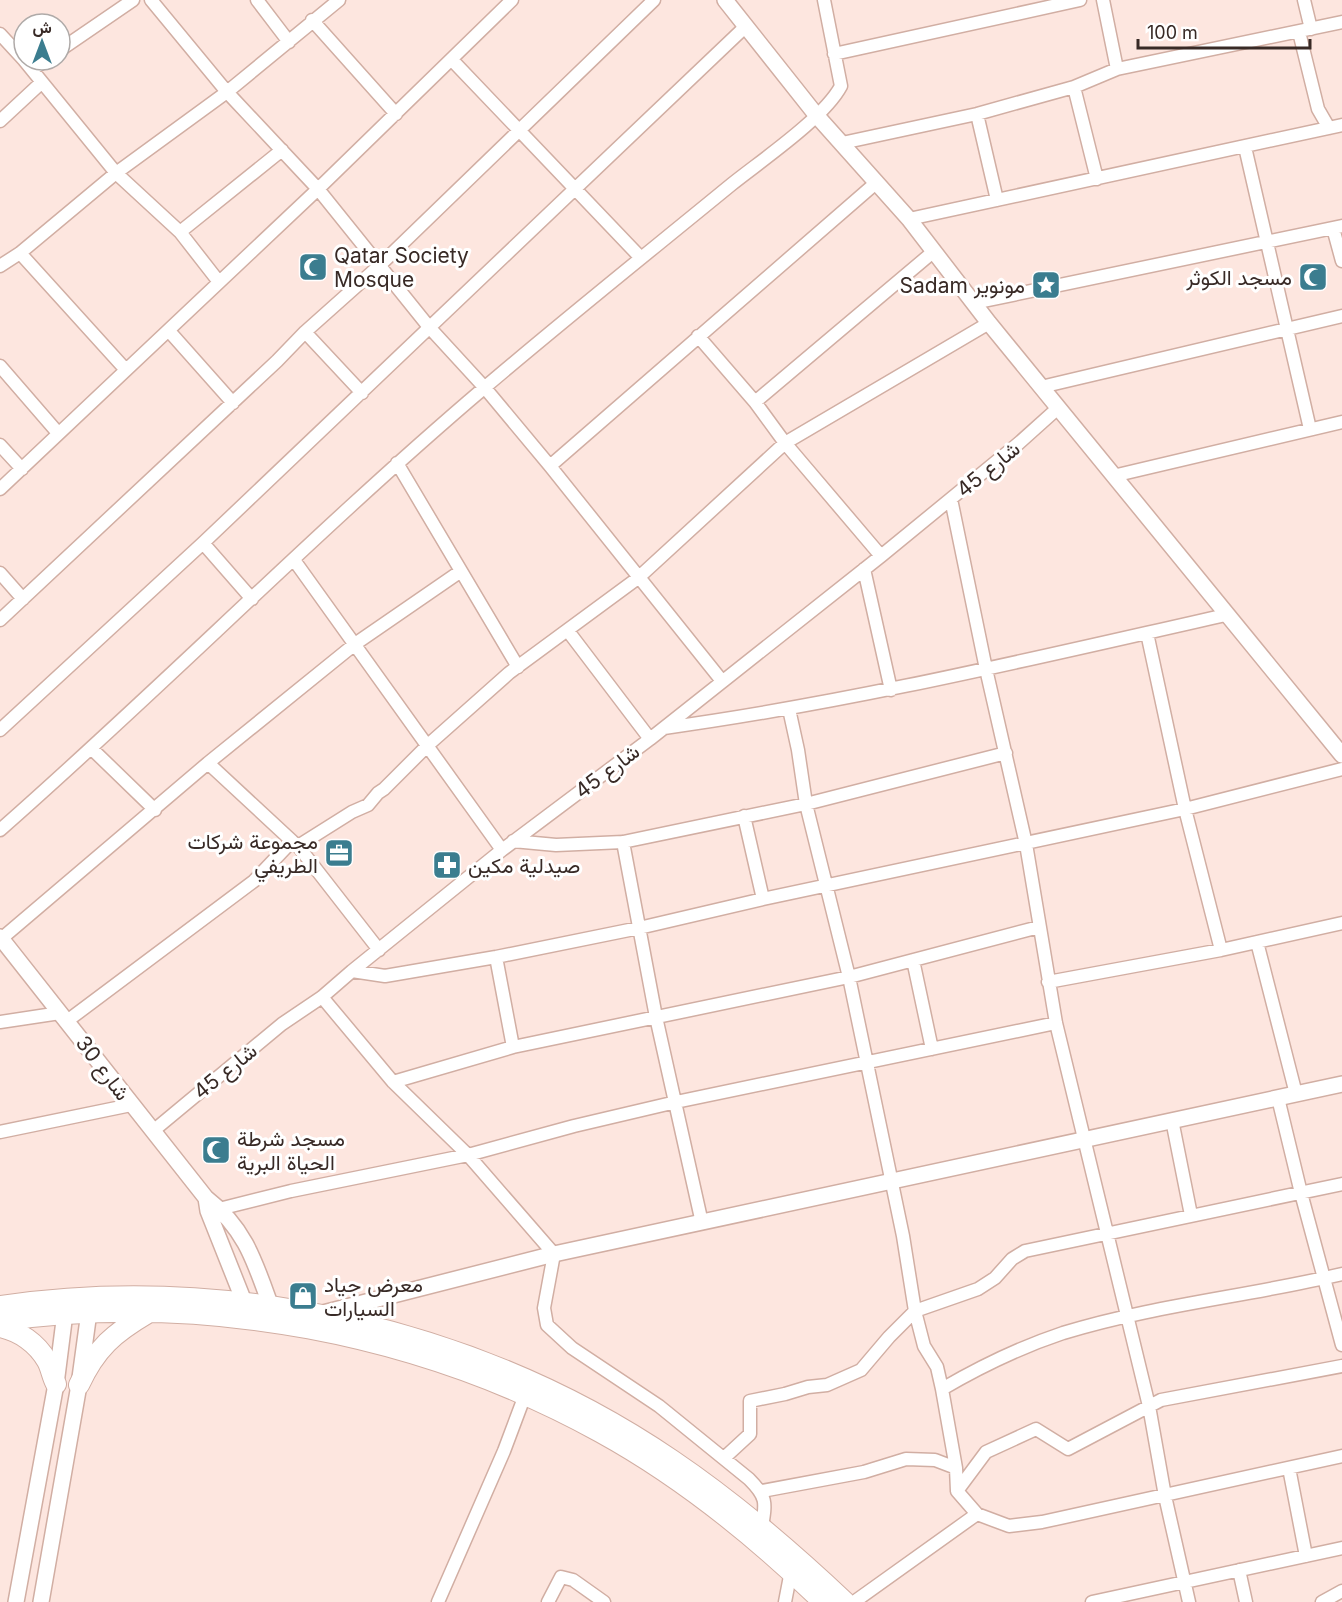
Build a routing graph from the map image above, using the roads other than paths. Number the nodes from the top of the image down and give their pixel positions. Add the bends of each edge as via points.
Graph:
1 (133, 0) edge
2 (151, 0) edge
3 (257, 0) edge
4 (339, 0) edge
5 (512, 0) edge
6 (654, 0) edge
7 (724, 0) edge
8 (824, 0) edge
9 (1080, 0) edge
10 (1103, 0) edge
11 (1304, 0) edge
12 (312, 20) junction
13 (1342, 21) edge
14 (745, 27) junction
15 (1305, 30) junction
16 (0, 34) edge
17 (72, 42) edge
18 (289, 42) junction
19 (12, 47) edge
20 (834, 54) junction
21 (452, 60) junction
22 (1117, 69) junction
23 (34, 72) edge
24 (42, 82) junction
25 (1074, 87) junction
26 (227, 92) junction
27 (396, 114) junction
28 (977, 114) junction
29 (817, 116) junction
30 (0, 121) edge
31 (1342, 125) edge
32 (1329, 128) junction
33 (519, 129) junction
34 (842, 143) junction
35 (1245, 147) junction
36 (282, 150) junction
37 (116, 173) junction
38 (1097, 179) junction
39 (877, 182) junction
40 (318, 189) junction
41 (574, 190) junction
42 (996, 200) junction
43 (909, 219) junction
44 (1338, 227) edge
45 (180, 232) junction
46 (1266, 242) junction
47 (933, 252) junction
48 (20, 253) junction
49 (640, 258) junction
50 (1342, 261) edge
51 (1, 264) edge
52 (379, 266) junction
53 (219, 282) junction
54 (974, 303) junction
55 (1342, 316) edge
56 (989, 323) junction
57 (429, 327) junction
58 (1287, 328) junction
59 (169, 331) junction
60 (305, 332) junction
61 (698, 336) junction
62 (0, 366) edge
63 (126, 370) junction
64 (1041, 387) junction
65 (484, 388) junction
66 (362, 393) junction
67 (755, 402) junction
68 (233, 403) junction
69 (1058, 408) junction
70 (1342, 422) edge
71 (1310, 429) junction
72 (58, 433) junction
73 (785, 443) junction
74 (0, 445) edge
75 (398, 463) junction
76 (550, 466) junction
77 (22, 469) junction
78 (1113, 476) junction
79 (0, 489) edge
80 (951, 499) junction
81 (203, 543) junction
82 (881, 556) junction
83 (294, 560) junction
84 (864, 569) junction
85 (461, 571) junction
86 (0, 573) edge
87 (638, 578) junction
88 (23, 599) junction
89 (252, 599) junction
90 (1226, 615) junction
91 (0, 620) edge
92 (568, 631) junction
93 (1147, 633) junction
94 (355, 644) junction
95 (518, 667) junction
96 (986, 669) junction
97 (722, 681) junction
98 (891, 690) junction
99 (789, 710) junction
100 (663, 728) junction
101 (0, 730) edge
102 (650, 739) junction
103 (428, 745) junction
104 (92, 749) junction
105 (1006, 753) junction
106 (1342, 755) edge
107 (207, 763) junction
108 (1342, 769) edge
109 (806, 804) junction
110 (1185, 809) junction
111 (154, 810) junction
112 (744, 816) junction
113 (0, 830) edge
114 (513, 841) junction
115 (623, 842) junction
116 (295, 843) junction
117 (1026, 844) junction
118 (502, 850) junction
119 (826, 886) junction
120 (763, 899) junction
121 (1342, 923) edge
122 (1039, 927) junction
123 (639, 928) junction
124 (1, 938) edge
125 (1257, 942) junction
126 (379, 950) junction
127 (1221, 950) junction
128 (496, 957) junction
129 (913, 960) junction
130 (352, 971) junction
131 (849, 977) junction
132 (1048, 982) junction
133 (322, 997) junction
134 (63, 1017) junction
135 (656, 1017) junction
136 (0, 1022) edge
137 (1056, 1023) junction
138 (513, 1047) junction
139 (932, 1049) junction
140 (866, 1062) junction
141 (393, 1082) junction
142 (1342, 1084) edge
143 (1296, 1094) junction
144 (1278, 1098) junction
145 (676, 1102) junction
146 (132, 1105) junction
147 (1172, 1120) junction
148 (153, 1131) junction
149 (0, 1132) edge
150 (1083, 1139) junction
151 (468, 1155) junction
152 (891, 1182) junction
153 (1342, 1184) edge
154 (1301, 1193) junction
155 (206, 1198) junction
156 (219, 1209) junction
157 (1191, 1215) junction
158 (702, 1223) junction
159 (1108, 1232) junction
160 (554, 1254) junction
161 (1342, 1274) edge
162 (1324, 1278) junction
163 (245, 1304) junction
164 (0, 1306) edge
165 (271, 1307) junction
166 (915, 1311) junction
167 (89, 1312) junction
168 (150, 1312) junction
169 (65, 1313) junction
170 (317, 1314) junction
171 (1128, 1317) junction
172 (0, 1321) edge
173 (0, 1327) edge
174 (1342, 1345) edge
175 (1342, 1366) edge
176 (56, 1384) junction
177 (79, 1385) junction
178 (942, 1389) junction
179 (525, 1395) junction
180 (1149, 1406) junction
181 (1342, 1456) edge
182 (724, 1458) junction
183 (956, 1468) junction
184 (1289, 1468) junction
185 (762, 1491) junction
186 (957, 1491) junction
187 (1165, 1496) junction
188 (977, 1514) junction
189 (762, 1527) junction
190 (1342, 1548) edge
191 (1306, 1556) junction
192 (1239, 1570) junction
193 (791, 1571) junction
194 (1184, 1582) junction
195 (1342, 1591) edge
196 (16, 1602) edge
197 (41, 1602) edge
198 (438, 1602) edge
199 (548, 1602) edge
200 (604, 1602) edge
201 (785, 1602) edge
202 (823, 1602) edge
203 (845, 1602) edge
204 (854, 1602) edge
205 (1092, 1602) edge
206 (1189, 1602) edge
207 (1246, 1602) edge
208 (1322, 1602) edge

1 - 17 street
2 - 26 street
3 - 18 street
4 - 12 street
5 - 21 street
6 - 33 street
7 - 14 street
8 - 20 street
9 - 20 street
10 - 22 street
11 - 15 street
12 - 18 street
12 - 27 street
13 - 15 street
14 - 29 street
14 - 41 street
15 - 22 street
15 - 32 street via 1318,109
16 - 19 street
18 - 26 street
20 - 29 street via 841,86
21 - 27 street
21 - 33 street
22 - 25 street
23 - 24 street
24 - 30 street
24 - 37 street
25 - 28 street
25 - 38 street
26 - 36 street
26 - 37 street
27 - 40 street
28 - 34 street
28 - 42 street
29 - 34 street
29 - 49 street
31 - 32 street
32 - 35 street
33 - 41 street
33 - 52 street
34 - 39 street
35 - 38 street
35 - 46 street
36 - 40 street
36 - 45 street
37 - 45 street
37 - 48 street
38 - 42 street
39 - 43 street
39 - 61 street
40 - 52 street
40 - 53 street
41 - 49 street
41 - 57 street
42 - 43 street
43 - 47 street
44 - 46 street
44 - 50 street
45 - 53 street
46 - 54 street
46 - 58 street
47 - 54 street
47 - 67 street
48 - 51 street
48 - 63 street
49 - 65 street
52 - 57 street
52 - 60 street
53 - 59 street
54 - 56 street
55 - 58 street
56 - 64 street
56 - 73 street
57 - 65 street
57 - 66 street
58 - 64 street
58 - 71 street
59 - 63 street
59 - 68 street
60 - 66 street
60 - 68 street
61 - 67 street
61 - 76 street
62 - 72 street
63 - 72 street
64 - 69 street
65 - 75 street
65 - 76 street
66 - 81 street
67 - 73 street
68 - 88 street
69 - 78 street
69 - 80 street, شارع 45
70 - 71 street
71 - 78 street
72 - 77 street
73 - 82 street
73 - 87 street
74 - 77 street
75 - 83 street
75 - 85 street
76 - 87 street
77 - 79 street
78 - 90 street
80 - 82 street, شارع 45
80 - 96 street
81 - 89 street
81 - 101 street
82 - 84 street, شارع 45
83 - 89 street
83 - 94 street
84 - 97 street, شارع 45
84 - 98 street
85 - 94 street
85 - 95 street
86 - 88 street
87 - 92 street
87 - 97 street
88 - 91 street
89 - 104 street
90 - 93 street
90 - 106 street
92 - 95 street
92 - 102 street
93 - 96 street
93 - 110 street
94 - 103 street
94 - 107 street
95 - 103 street
96 - 98 street
96 - 105 street
97 - 100 street, شارع 45
98 - 99 street
99 - 100 street
99 - 109 street
100 - 102 street, شارع 45
102 - 114 street, شارع 45
103 - 116 street via 368,805
103 - 118 street
104 - 111 street
104 - 113 street
105 - 109 street
105 - 117 street
107 - 111 street
107 - 116 street
108 - 110 street
109 - 112 street
109 - 119 street
110 - 117 street
110 - 127 street
111 - 124 street
112 - 115 street
112 - 120 street
114 - 115 street via 556,845
114 - 118 street, شارع 45
115 - 123 street
116 - 126 street
116 - 134 street via 254,881
117 - 119 street
117 - 122 street
118 - 126 street, شارع 45
119 - 120 street
119 - 131 street
120 - 123 street
121 - 125 street
122 - 129 street
122 - 132 street
123 - 128 street
123 - 135 street
124 - 134 street, شارع 30
125 - 127 street
125 - 143 street
126 - 130 street, شارع 45
127 - 132 street
128 - 130 street via 385,976
128 - 138 street
129 - 131 street
129 - 139 street
130 - 133 street, شارع 45
131 - 135 street
131 - 140 street
132 - 137 street
133 - 141 street
133 - 148 street, شارع 45 via 282,1024
134 - 136 street
134 - 146 street, شارع 30
135 - 138 street
135 - 145 street
137 - 139 street
137 - 150 street
138 - 141 street
139 - 140 street
140 - 145 street
140 - 152 street
141 - 151 street
142 - 143 street
143 - 144 street
144 - 147 street
144 - 154 street
145 - 151 street
145 - 158 street
146 - 148 street, شارع 30
146 - 149 street
147 - 150 street
147 - 157 street
148 - 155 street, شارع 30
150 - 152 street
150 - 159 street
151 - 156 street
151 - 160 street
152 - 158 street
152 - 166 street
153 - 154 street
154 - 157 street
154 - 162 street
155 - 156 street, شارع 30
155 - 163 street, شارع 30
156 - 165 street, شارع 30 via 242,1236
157 - 159 street
158 - 160 street
159 - 166 street via 1025,1251 978,1289
159 - 171 street
160 - 170 street
160 - 182 street via 544,1308 548,1325 572,1348 659,1406
161 - 162 street
162 - 171 street
162 - 174 street
163 - 164 highway via 95,1296
163 - 165 highway
165 - 170 highway
166 - 178 street
166 - 182 street via 861,1370 827,1384 750,1401 750,1434
167 - 168 highway
167 - 169 highway
167 - 177 street
168 - 177 highway via 106,1341
168 - 179 highway via 210,1315 317,1330 418,1356
169 - 172 highway
169 - 176 street
170 - 189 highway via 422,1341 531,1382 608,1420 671,1459
171 - 178 street via 1046,1339
171 - 180 street
173 - 176 highway via 32,1343 47,1361
175 - 180 street via 1172,1398
176 - 196 street
177 - 197 street
178 - 183 street
179 - 193 highway via 600,1432 665,1472
179 - 198 street
180 - 186 street via 1068,1449 1036,1429 986,1452
180 - 187 street
181 - 184 street
182 - 185 street
183 - 185 street via 935,1460 906,1459 864,1472
183 - 186 street
184 - 187 street
184 - 191 street
185 - 189 street
186 - 188 street
187 - 188 street via 1008,1526
187 - 194 street
188 - 204 street
189 - 203 highway
190 - 191 street
191 - 192 street
192 - 194 street
192 - 207 street
193 - 201 street
193 - 202 highway
194 - 205 street
194 - 206 street
195 - 208 street
199 - 200 street via 561,1577 573,1580

